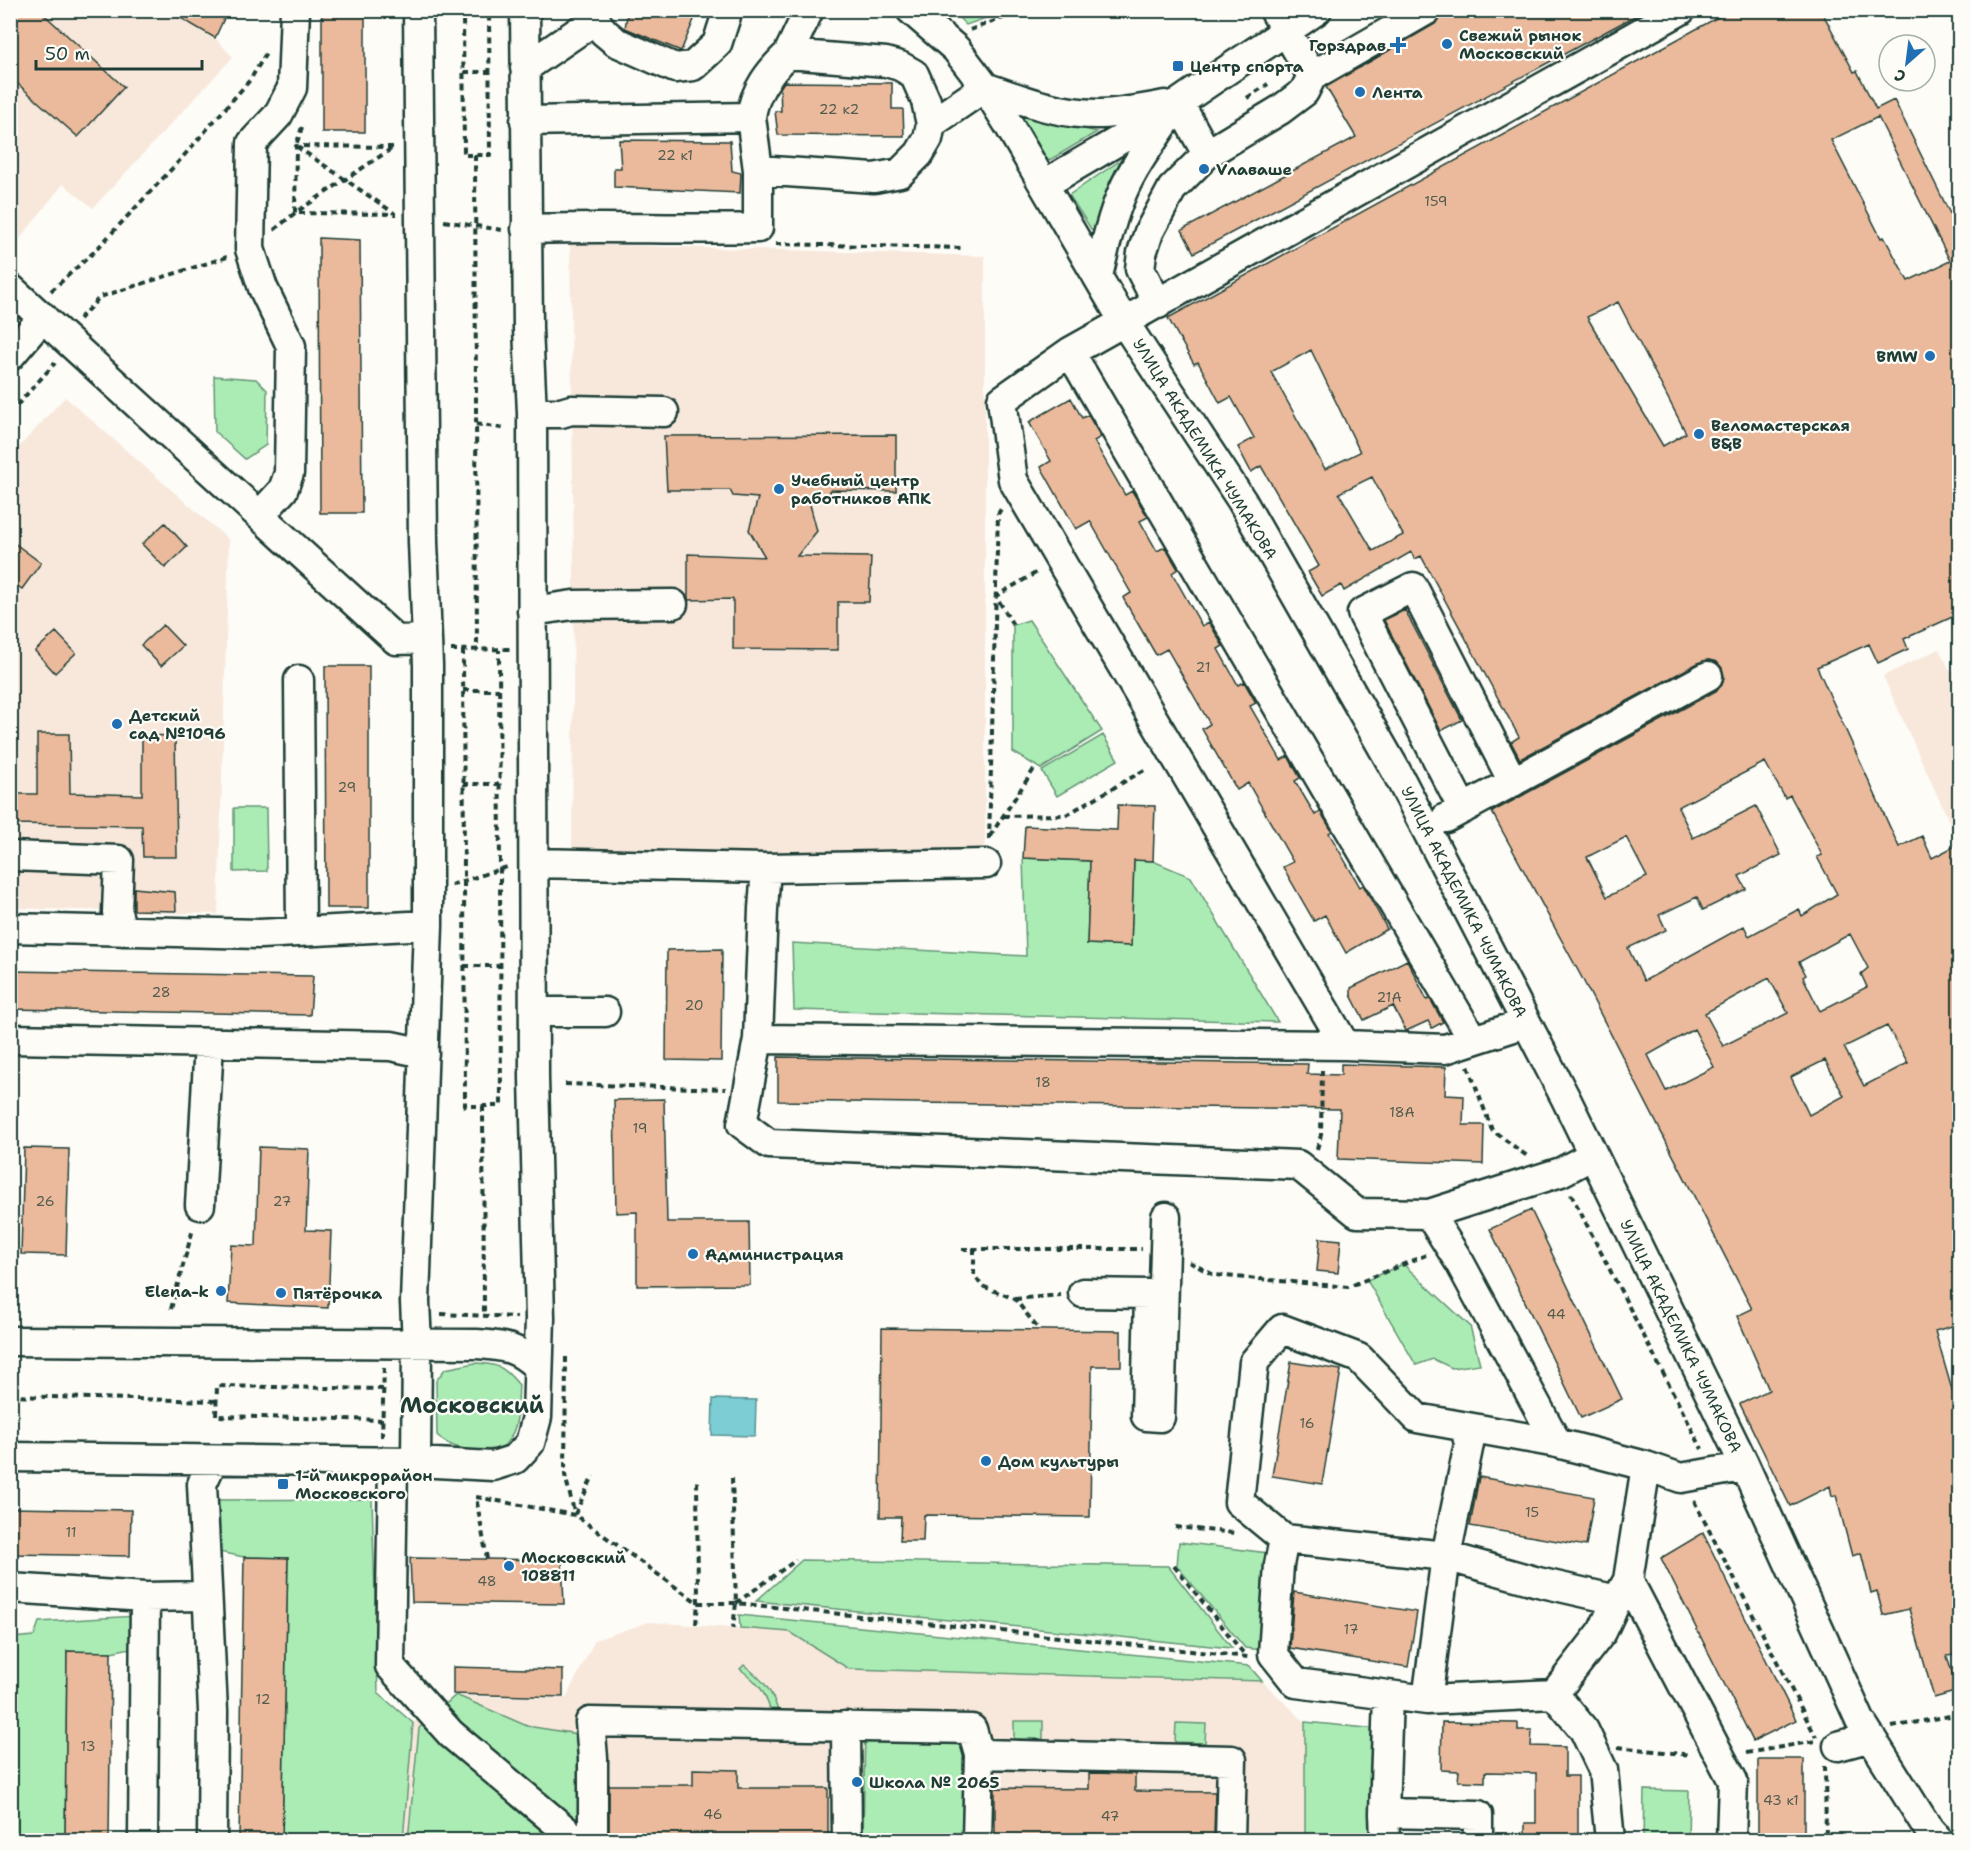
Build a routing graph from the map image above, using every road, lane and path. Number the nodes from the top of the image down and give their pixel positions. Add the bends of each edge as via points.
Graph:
1 (295, 10) edge
2 (418, 10) edge
3 (463, 10) edge
4 (489, 10) edge
5 (525, 10) edge
6 (728, 10) edge
7 (809, 10) edge
8 (911, 10) edge
9 (1025, 10) edge
10 (1317, 10) edge
11 (1427, 10) edge
12 (1681, 10) edge
13 (595, 15) edge
14 (1280, 21) edge
15 (964, 33) dead end
16 (273, 40) dead end
17 (788, 54) junction
18 (525, 68) junction
19 (464, 72) junction
20 (489, 72) junction
21 (1312, 76) junction
22 (985, 87) junction
23 (1179, 103) junction
24 (751, 117) junction
25 (525, 121) junction
26 (931, 124) junction
27 (296, 146) junction
28 (1207, 154) junction
29 (475, 155) junction
30 (758, 170) junction
31 (345, 180) junction
32 (1045, 184) junction
33 (295, 213) junction
34 (526, 229) junction
35 (250, 249) junction
36 (1098, 276) junction
37 (10, 288) edge
38 (1158, 304) junction
39 (38, 312) junction
40 (1124, 322) junction
41 (64, 337) junction
42 (1070, 352) junction
43 (10, 356) edge
44 (664, 412) dead end
45 (10, 413) edge
46 (532, 413) junction
47 (1013, 480) junction
48 (260, 514) junction
49 (1059, 559) junction
50 (996, 596) junction
51 (673, 604) dead end
52 (532, 611) junction
53 (1013, 625) dead end
54 (426, 645) junction
55 (532, 649) junction
56 (463, 650) junction
57 (477, 650) junction
58 (499, 650) junction
59 (1708, 676) dead end
60 (299, 680) dead end
61 (463, 690) junction
62 (499, 690) junction
63 (1036, 766) dead end
64 (1148, 768) dead end
65 (1513, 782) junction
66 (464, 784) junction
67 (499, 784) junction
68 (1463, 809) junction
69 (1003, 816) junction
70 (1427, 828) junction
71 (989, 836) junction
72 (10, 856) edge
73 (988, 856) joint
74 (534, 863) junction
75 (766, 868) junction
76 (428, 925) junction
77 (10, 928) edge
78 (122, 931) junction
79 (302, 931) junction
80 (464, 966) junction
81 (500, 966) junction
82 (534, 1012) junction
83 (605, 1012) dead end
84 (1526, 1023) junction
85 (10, 1039) edge
86 (758, 1039) junction
87 (1467, 1042) junction
88 (209, 1043) junction
89 (1333, 1045) junction
90 (424, 1053) junction
91 (565, 1084) dead end
92 (728, 1089) dead end
93 (483, 1106) junction
94 (1593, 1155) junction
95 (1561, 1172) junction
96 (1309, 1175) junction
97 (200, 1205) joint
98 (1429, 1214) junction
99 (1166, 1217) dead end
100 (1450, 1246) junction
101 (974, 1248) junction
102 (962, 1249) dead end
103 (1165, 1250) junction
104 (1083, 1293) joint
105 (1015, 1299) junction
106 (171, 1309) dead end
107 (415, 1313) junction
108 (484, 1316) junction
109 (540, 1318) junction
110 (1039, 1330) dead end
111 (10, 1341) edge
112 (384, 1344) junction
113 (417, 1344) junction
114 (567, 1352) dead end
115 (538, 1367) junction
116 (384, 1389) junction
117 (10, 1396) edge
118 (217, 1401) junction
119 (383, 1420) junction
120 (1465, 1427) junction
121 (1557, 1443) junction
122 (10, 1457) edge
123 (213, 1460) junction
124 (397, 1462) junction
125 (1744, 1464) junction
126 (1646, 1466) junction
127 (593, 1476) dead end
128 (697, 1477) dead end
129 (732, 1478) dead end
130 (1681, 1478) junction
131 (575, 1515) junction
132 (1175, 1527) dead end
133 (1243, 1534) dead end
134 (1284, 1539) junction
135 (1446, 1556) junction
136 (487, 1559) dead end
137 (796, 1560) dead end
138 (1174, 1566) dead end
139 (10, 1588) edge
140 (1622, 1590) junction
141 (206, 1596) junction
142 (145, 1597) junction
143 (698, 1602) junction
144 (736, 1603) junction
145 (696, 1624) dead end
146 (733, 1628) dead end
147 (1245, 1655) junction
148 (1255, 1661) dead end
149 (1554, 1694) junction
150 (1388, 1696) junction
151 (1426, 1700) junction
152 (1959, 1714) edge
153 (846, 1726) junction
154 (1869, 1734) junction
155 (1828, 1750) junction
156 (978, 1754) junction
157 (1384, 1827) edge
158 (143, 1840) edge
159 (212, 1840) edge
160 (577, 1840) edge
161 (593, 1840) edge
162 (847, 1840) edge
163 (977, 1840) edge
164 (1230, 1840) edge
165 (1478, 1840) edge
166 (1610, 1840) edge
167 (1731, 1840) edge
168 (1826, 1840) edge
169 (1938, 1840) edge

1 - 35 street via 292,88 278,115 252,143
2 - 54 street
3 - 19 path
4 - 20 path
5 - 18 street
6 - 13 street via 717,44 693,66 675,68 616,42 603,32
7 - 17 street
8 - 22 street, УЛИЦА АКАДЕМИКА ЧУМАКОВА via 956,49
9 - 15 path
10 - 14 street
11 - 21 street
12 - 38 street
13 - 18 street
14 - 21 street
14 - 23 street via 1222,72
16 - 39 path via 250,80
17 - 24 street via 762,85
17 - 26 street via 900,66 914,74
18 - 25 street
19 - 20 path
19 - 29 path via 464,155
20 - 29 path via 490,155
21 - 28 street via 1296,98
22 - 23 street via 1056,110 1099,114
22 - 26 street
22 - 32 street, УЛИЦА АКАДЕМИКА ЧУМАКОВА
23 - 28 street
23 - 32 street
23 - 36 street via 1123,189
24 - 25 street
24 - 30 street
25 - 34 street
26 - 30 street via 924,146 900,173 874,178
27 - 31 path
27 - 31 path via 394,147
27 - 33 path
28 - 38 street via 1172,189 1145,242 1140,269
29 - 57 path
30 - 34 street via 758,228
31 - 33 path
31 - 33 path via 394,214
32 - 36 street, УЛИЦА АКАДЕМИКА ЧУМАКОВА
33 - 35 path
34 - 46 street
35 - 41 path via 100,297
35 - 48 street via 263,288 291,346 289,473 283,490
36 - 40 street, УЛИЦА АКАДЕМИКА ЧУМАКОВА
37 - 39 street
38 - 40 street
39 - 41 street
39 - 43 street
40 - 42 street
40 - 70 street, УЛИЦА АКАДЕМИКА ЧУМАКОВА via 1242,501
41 - 45 path via 68,348
41 - 48 street
42 - 47 street via 1002,400
42 - 87 street
44 - 46 street
46 - 52 street
47 - 49 street
47 - 50 path via 998,514
48 - 54 street via 396,640
49 - 50 path
49 - 89 street
50 - 53 path
50 - 71 path
51 - 52 street via 573,605
52 - 55 street
54 - 56 path
54 - 76 street
55 - 58 path
55 - 74 street
56 - 57 path
56 - 61 path
57 - 58 path
58 - 62 path
59 - 65 street
60 - 79 street
61 - 62 path
61 - 66 path
62 - 67 path
63 - 69 path
64 - 69 path via 1066,815
65 - 68 street
65 - 68 street via 1413,587 1362,613
66 - 67 path
66 - 80 path
67 - 81 path
68 - 70 street
69 - 71 path
70 - 84 street, УЛИЦА АКАДЕМИКА ЧУМАКОВА
71 - 73 path
72 - 78 street via 119,860 117,912
73 - 75 street
74 - 75 street
74 - 82 street
75 - 86 street
76 - 79 street
76 - 90 street
77 - 78 street
78 - 79 street
80 - 81 path
80 - 93 path via 465,1106
81 - 93 path via 501,1106
82 - 83 street
82 - 109 street
84 - 87 street
84 - 94 street, УЛИЦА АКАДЕМИКА ЧУМАКОВА
85 - 88 street
86 - 89 street
86 - 96 street via 742,1124 769,1144 1298,1165
87 - 89 street via 1445,1049
87 - 95 path via 1492,1130 1540,1165
88 - 90 street via 391,1046
88 - 97 street
89 - 96 path via 1321,1135
90 - 107 street
91 - 92 path
93 - 108 path
94 - 95 street
94 - 125 street, УЛИЦА АКАДЕМИКА ЧУМАКОВА
95 - 98 street
95 - 130 path via 1704,1453
96 - 98 street via 1357,1213
97 - 106 path
98 - 100 street
99 - 103 street
100 - 103 path via 1348,1287 1214,1275
100 - 121 street
101 - 102 path
101 - 103 path
101 - 105 path via 974,1275 982,1286
103 - 104 street via 1160,1417 1146,1416 1149,1293
104 - 105 path
105 - 110 path
107 - 108 path
107 - 113 street
108 - 109 path
109 - 115 street
111 - 112 street
112 - 113 street
112 - 116 path
113 - 115 street via 502,1346 525,1354
113 - 124 street
114 - 131 path via 565,1475
115 - 124 street via 537,1418 530,1443 515,1459 493,1466
116 - 118 path via 217,1386
116 - 119 path
117 - 118 path
118 - 119 path via 216,1416
119 - 124 path
120 - 121 street
120 - 134 street via 1417,1418 1359,1358 1282,1329 1254,1362 1239,1502
120 - 135 street via 1469,1444
121 - 126 street
122 - 123 street
123 - 124 street
123 - 141 street via 202,1484
124 - 160 street via 390,1666 451,1734
125 - 130 street
125 - 154 street, УЛИЦА АКАДЕМИКА ЧУМАКОВА
126 - 130 street
126 - 140 street
127 - 131 path
128 - 143 path
129 - 144 path
130 - 155 path
131 - 136 path via 476,1497
131 - 143 path
132 - 133 path
134 - 135 street
134 - 150 street via 1274,1654 1296,1683
135 - 140 street via 1538,1582
135 - 151 street
137 - 144 path
138 - 147 path
139 - 142 street
140 - 149 street via 1602,1632
140 - 167 street via 1733,1781
141 - 142 street
141 - 159 street via 213,1711
142 - 158 street
143 - 144 path
143 - 145 path
144 - 146 path
144 - 147 path
147 - 148 path
149 - 151 street
149 - 166 street via 1584,1730 1603,1770
150 - 151 street
150 - 157 street
152 - 154 path
153 - 156 street via 972,1729
153 - 161 street via 591,1722
153 - 162 street
154 - 155 street
154 - 169 street, УЛИЦА АКАДЕМИКА ЧУМАКОВА
155 - 168 path
156 - 163 street
156 - 164 street via 1232,1760
157 - 165 street via 1478,1815

